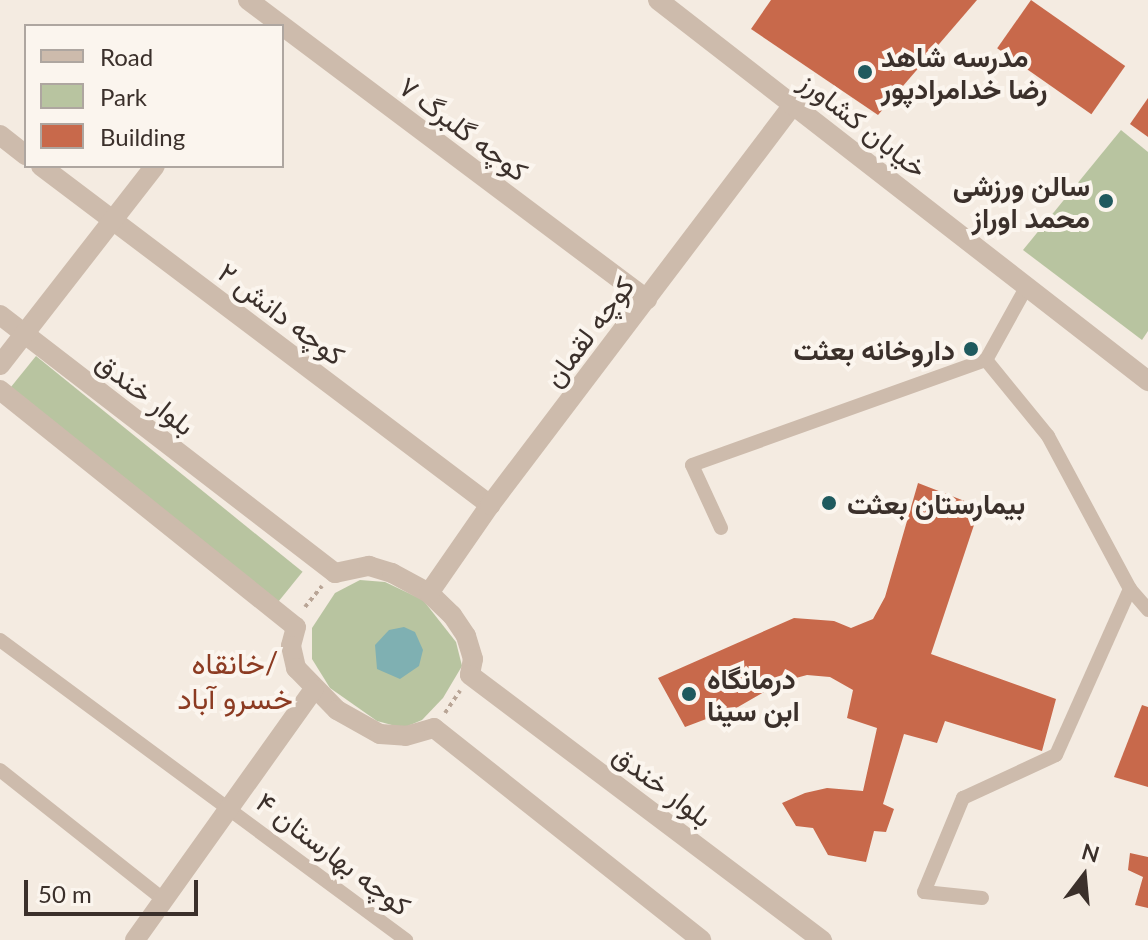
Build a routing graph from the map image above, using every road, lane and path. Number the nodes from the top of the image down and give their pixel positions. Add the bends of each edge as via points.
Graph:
1 (248, 0) edge
2 (284, 0) edge
3 (658, 0) edge
4 (671, 0) edge
5 (267, 22) edge
6 (284, 34) edge
7 (793, 105) junction
8 (0, 135) edge
9 (24, 153) edge
10 (44, 168) edge
11 (153, 168) edge
12 (113, 220) junction
13 (1027, 286) junction
14 (647, 300) junction
15 (0, 315) edge
16 (24, 334) junction
17 (986, 360) junction
18 (0, 365) edge
19 (1148, 366) edge
20 (1148, 381) edge
21 (0, 390) edge
22 (490, 505) junction
23 (721, 528) dead end
24 (335, 573) junction
25 (1130, 589) junction
26 (429, 593) junction
27 (1148, 610) edge
28 (296, 627) junction
29 (0, 640) edge
30 (470, 675) junction
31 (314, 689) junction
32 (434, 728) junction
33 (0, 770) edge
34 (231, 808) junction
35 (982, 898) dead end
36 (164, 900) junction
37 (135, 940) edge
38 (406, 940) edge
39 (701, 940) edge
40 (822, 940) edge

1 - 5 street, کوچه گلبرگ ۷
2 - 5 street
3 - 7 street, خیابان کشاورز
4 - 19 street
6 - 14 street, کوچه گلبرگ ۷
7 - 13 street, خیابان کشاورز
7 - 14 street, کوچه لقمان
8 - 9 street
10 - 12 street, کوچه دانش ۲
11 - 12 street
12 - 16 street
12 - 22 street, کوچه دانش ۲
13 - 17 lane
13 - 20 street, خیابان کشاورز
14 - 22 street, کوچه لقمان
15 - 16 street, بلوار خندق
16 - 18 street
16 - 24 street, بلوار خندق
17 - 23 lane via 692,465
17 - 25 lane via 1048,436
21 - 28 street
22 - 26 street, کوچه لقمان
24 - 26 street via 369,566
24 - 28 path via 309,599
25 - 27 lane
25 - 35 lane via 1056,755 963,798 924,892
26 - 30 street via 466,636 473,659
28 - 31 street via 291,646 296,668
29 - 34 lane, کوچه بهارستان ۴
30 - 32 path
30 - 40 street, بلوار خندق
31 - 32 street via 337,710 380,734 406,736
31 - 34 street
32 - 39 street
33 - 36 lane
34 - 36 street
34 - 38 lane, کوچه بهارستان ۴
36 - 37 street

